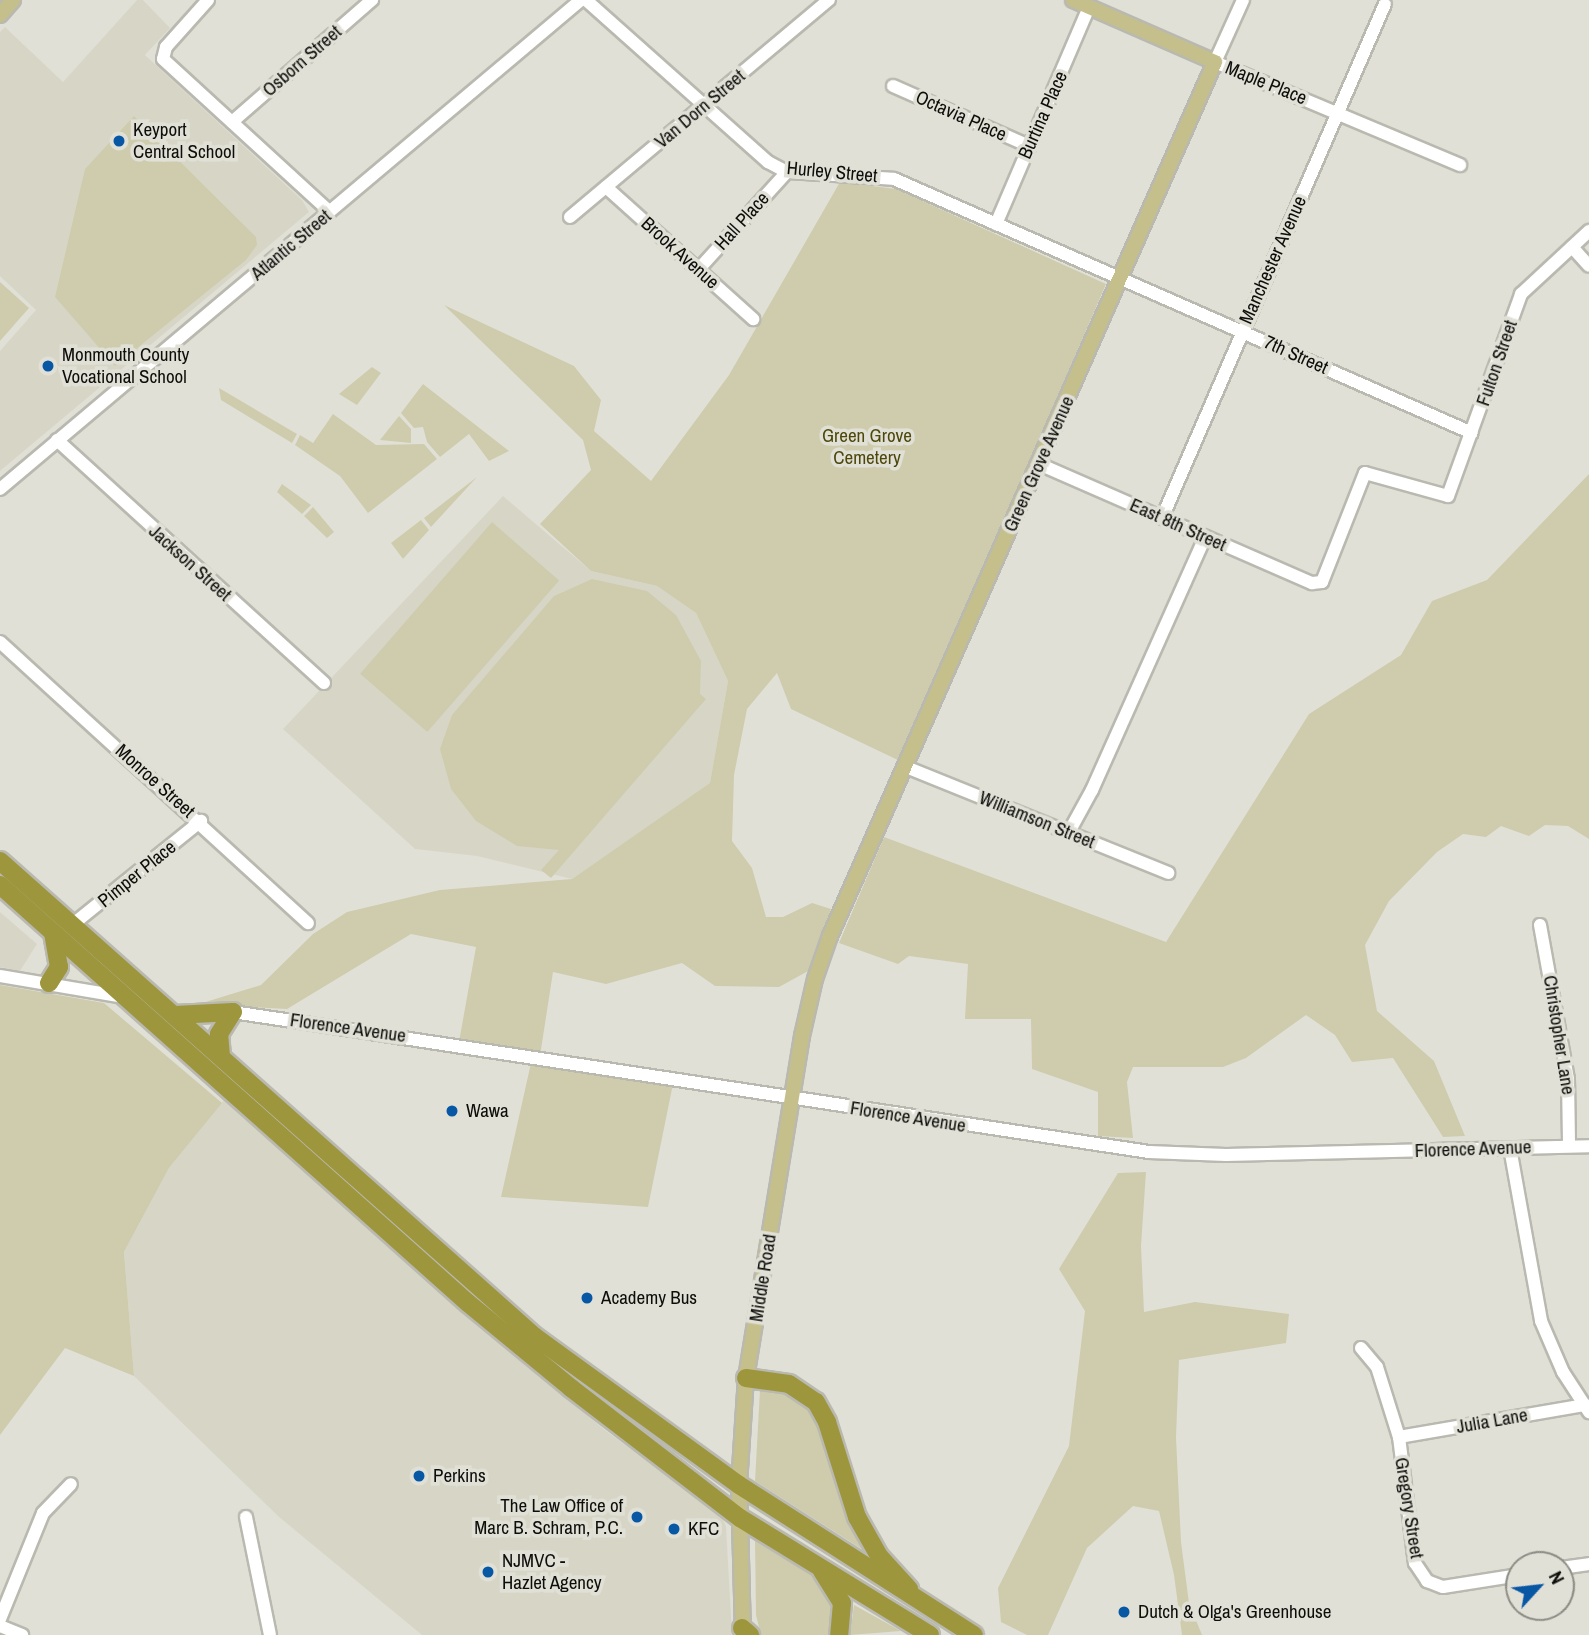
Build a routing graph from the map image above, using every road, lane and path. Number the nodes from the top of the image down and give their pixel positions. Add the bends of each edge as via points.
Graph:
1 (13, 0) edge
2 (208, 0) edge
3 (372, 0) edge
4 (580, 0) edge
5 (586, 0) edge
6 (829, 0) edge
7 (1073, 0) edge
8 (1242, 0) edge
9 (1385, 4) dead end
10 (1089, 7) junction
11 (0, 15) edge
12 (1215, 62) junction
13 (893, 86) dead end
14 (704, 105) junction
15 (1338, 112) junction
16 (232, 122) junction
17 (1029, 146) junction
18 (1460, 165) dead end
19 (787, 172) junction
20 (606, 187) junction
21 (330, 212) junction
22 (570, 217) dead end
23 (996, 223) junction
24 (1589, 231) edge
25 (1572, 247) junction
26 (1589, 266) edge
27 (698, 270) junction
28 (1121, 278) junction
29 (753, 319) dead end
30 (1242, 331) junction
31 (1472, 433) junction
32 (57, 440) junction
33 (1039, 464) junction
34 (0, 489) edge
35 (1161, 518) junction
36 (1205, 537) junction
37 (1318, 584) joint
38 (0, 642) edge
39 (324, 683) dead end
40 (906, 767) junction
41 (201, 821) junction
42 (1069, 832) junction
43 (0, 861) edge
44 (1168, 873) dead end
45 (0, 885) edge
46 (309, 922) dead end
47 (72, 925) junction
48 (1540, 925) dead end
49 (835, 927) joint
50 (53, 934) junction
51 (0, 976) edge
52 (49, 983) junction
53 (125, 998) junction
54 (233, 1012) junction
55 (175, 1015) junction
56 (221, 1056) junction
57 (792, 1098) junction
58 (1569, 1146) junction
59 (1589, 1146) edge
60 (1510, 1148) junction
61 (1361, 1348) dead end
62 (746, 1378) junction
63 (1587, 1408) edge
64 (1399, 1437) junction
65 (71, 1484) dead end
66 (738, 1485) junction
67 (246, 1517) dead end
68 (740, 1518) junction
69 (818, 1565) junction
70 (1505, 1577) edge
71 (926, 1607) junction
72 (0, 1619) edge
73 (0, 1626) edge
74 (745, 1633) edge
75 (22, 1635) edge
76 (270, 1635) edge
77 (839, 1635) edge
78 (930, 1635) edge
79 (974, 1635) edge

1 - 11 main road
2 - 16 street via 162,56
3 - 16 street, Osborn Street
4 - 21 street, Atlantic Street
5 - 14 street, Hurley Street
6 - 14 street, Van Dorn Street
7 - 10 main road, Maple Place
8 - 12 street, Green Grove Avenue
9 - 15 street, Manchester Avenue
10 - 12 main road, Maple Place
10 - 17 street, Burtina Place
12 - 15 street, Maple Place
12 - 28 main road, Green Grove Avenue
13 - 17 street, Octavia Place
14 - 19 street, Hurley Street via 768,162
14 - 20 street, Van Dorn Street
15 - 18 street, Maple Place
15 - 30 street, Manchester Avenue
16 - 21 street
17 - 23 street, Burtina Place
19 - 23 street, Hurley Street via 894,179
19 - 27 street, Hall Place
20 - 22 street, Van Dorn Street
20 - 27 street, Brook Avenue
21 - 32 street, Atlantic Street
23 - 28 street, Hurley Street
24 - 25 street, Fulton Street
25 - 26 street
25 - 31 street, Fulton Street via 1521,294
27 - 29 street, Brook Avenue
28 - 30 street, 7th Street
28 - 33 main road, Green Grove Avenue
30 - 31 street, 7th Street
30 - 35 street, Manchester Avenue
31 - 37 street, Fulton Street via 1450,500 1365,473 1326,576
32 - 34 street, Atlantic Street
32 - 39 street, Jackson Street
33 - 35 street, East 8th Street
33 - 40 main road, Green Grove Avenue
35 - 36 street, East 8th Street
36 - 37 street, East 8th Street
36 - 42 street
38 - 41 street, Monroe Street
40 - 42 street, Williamson Street
40 - 49 main road, Green Grove Avenue
41 - 46 street, Monroe Street
41 - 47 street, Pimper Place
42 - 44 street, Williamson Street
43 - 47 highway
45 - 50 highway
47 - 55 highway
48 - 58 street, Christopher Lane via 1569,1079
49 - 57 main road, Middle Road via 808,1004
50 - 52 highway via 59,967
50 - 53 highway
51 - 52 street
52 - 53 street
53 - 68 highway via 468,1303
54 - 55 highway
54 - 56 highway via 219,1034
54 - 57 street, Florence Avenue
55 - 56 highway
56 - 66 highway via 534,1336
57 - 60 street, Florence Avenue via 1149,1152 1226,1155
57 - 62 main road, Middle Road
58 - 59 street, Florence Avenue
58 - 60 street, Florence Avenue
60 - 63 street via 1541,1321 1563,1372
61 - 64 street, Gregory Street via 1377,1367
62 - 66 main road, Middle Road
62 - 71 highway via 789,1384 816,1402 827,1422 857,1517 879,1556
63 - 64 street, Julia Lane
64 - 70 street, Gregory Street via 1415,1563 1427,1581 1443,1587
65 - 72 street via 47,1505
66 - 68 main road, Middle Road
66 - 71 highway
67 - 76 street
68 - 69 highway
68 - 74 main road, Middle Road
69 - 77 highway via 842,1602
69 - 78 highway
71 - 79 highway
73 - 75 street

